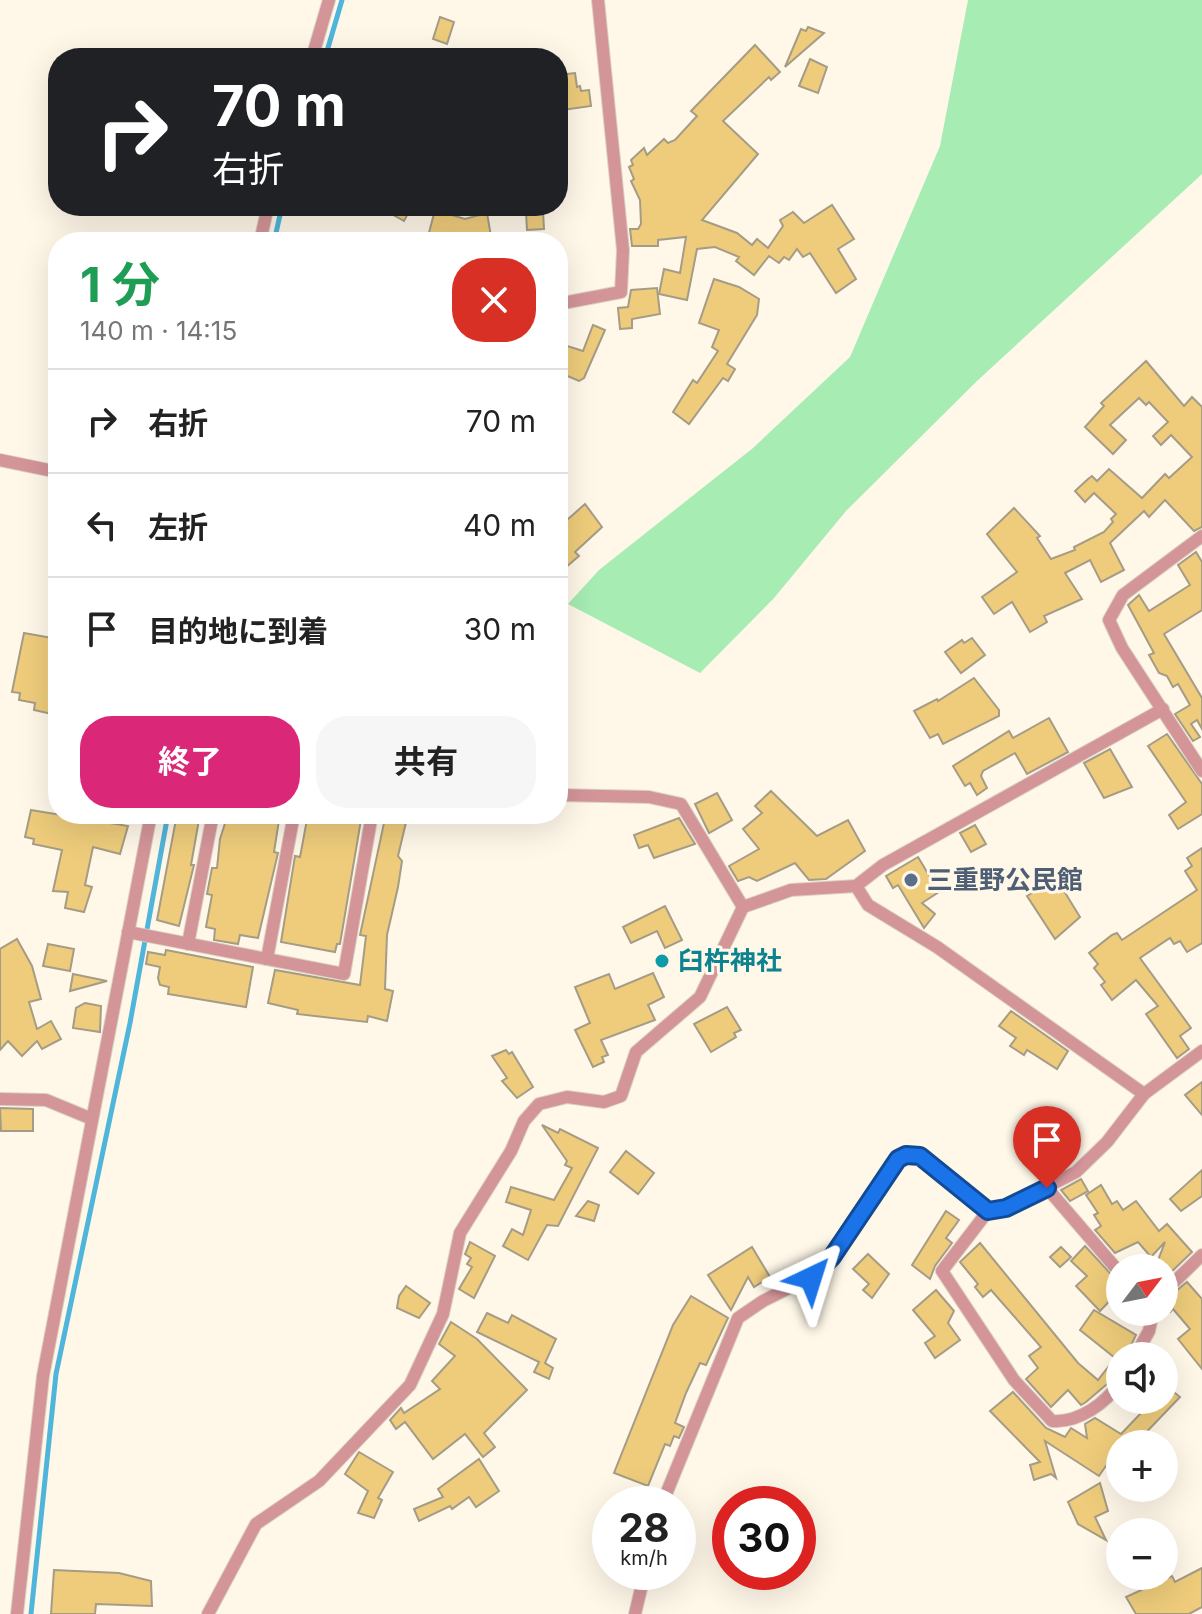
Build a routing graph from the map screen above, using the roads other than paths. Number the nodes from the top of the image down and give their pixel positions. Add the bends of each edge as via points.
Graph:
1 (329, 0) edge
2 (598, 0) edge
3 (315, 48) edge
4 (568, 302) edge
5 (0, 460) edge
6 (48, 470) edge
7 (1202, 536) edge
8 (1163, 709) junction
9 (1202, 771) edge
10 (568, 795) edge
11 (149, 824) edge
12 (211, 824) edge
13 (292, 824) edge
14 (370, 824) edge
15 (856, 886) junction
16 (743, 907) junction
17 (132, 933) junction
18 (188, 944) junction
19 (267, 959) junction
20 (1202, 1051) edge
21 (1144, 1094) junction
22 (0, 1099) edge
23 (92, 1119) junction
24 (1047, 1188) junction
25 (988, 1211) junction
26 (1202, 1255) edge
27 (1106, 1257) edge
28 (1178, 1278) edge
29 (1106, 1401) edge
30 (669, 1486) edge
31 (641, 1590) edge
32 (17, 1614) edge
33 (208, 1614) edge
34 (635, 1614) edge

1 - 3 street
2 - 4 street via 623,250 621,292
5 - 6 street
7 - 8 street via 1123,595 1109,620
8 - 9 street
8 - 15 street via 883,865
10 - 16 street via 649,797 681,804
11 - 17 street
12 - 18 street
13 - 19 street
14 - 19 street via 344,974
15 - 16 street via 791,890
15 - 21 street via 868,905 937,947
16 - 33 street via 700,997 636,1052 621,1096 604,1102 567,1097 539,1104 524,1121 460,1233 443,1314 410,1385 319,1481 256,1524
17 - 18 street
17 - 23 street
18 - 19 street
20 - 21 street
21 - 24 street via 1085,1164
22 - 23 street via 46,1100
23 - 32 street via 43,1376
24 - 25 street
24 - 27 street
25 - 29 street via 942,1271 943,1277 1014,1380 1052,1421
25 - 30 street via 920,1156 898,1159 817,1274 738,1318
26 - 28 street
31 - 34 street

